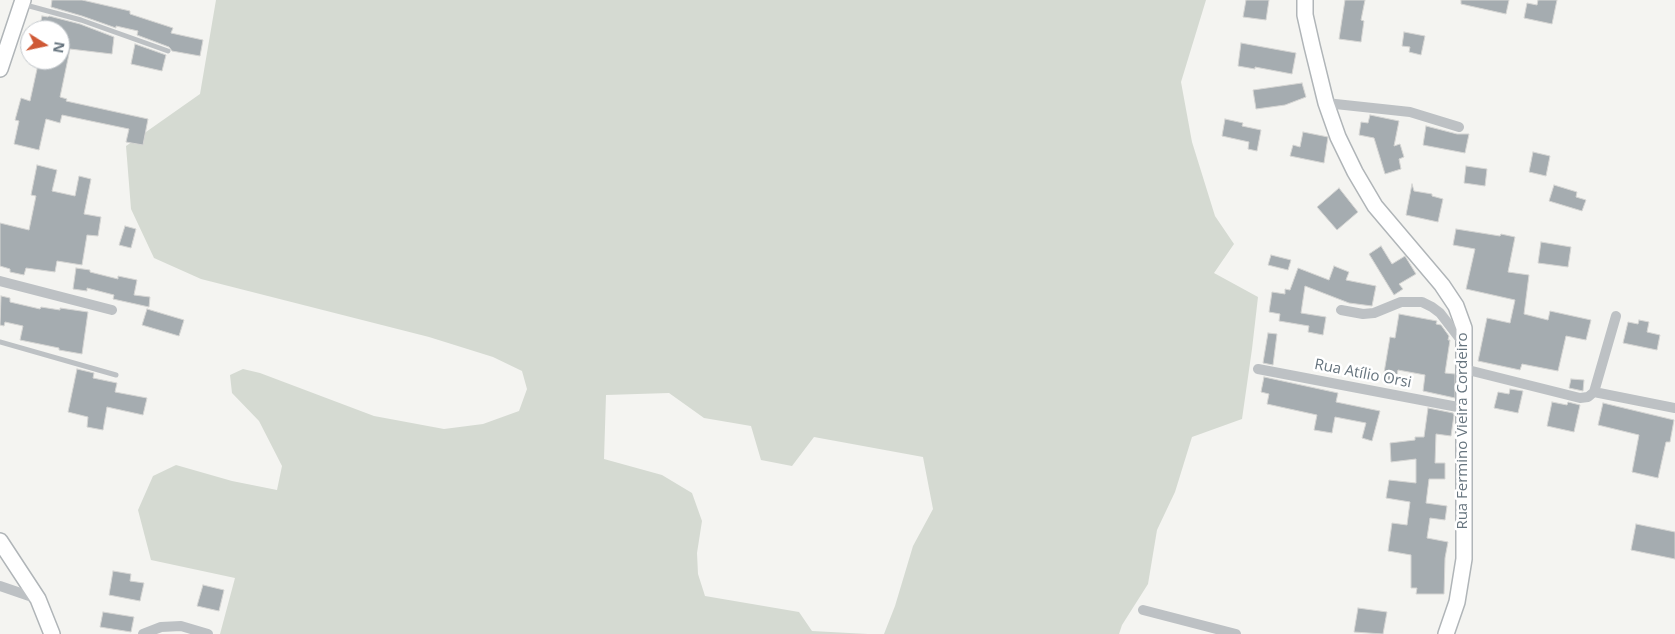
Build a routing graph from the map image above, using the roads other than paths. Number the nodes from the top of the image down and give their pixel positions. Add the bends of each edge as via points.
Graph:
1 (1304, 0) edge
2 (22, 2) edge
3 (5, 41) edge
4 (168, 51) dead end
5 (0, 70) edge
6 (1326, 103) junction
7 (1459, 127) dead end
8 (0, 281) edge
9 (112, 310) dead end
10 (1341, 310) dead end
11 (1616, 316) dead end
12 (0, 342) edge
13 (1464, 344) junction
14 (1258, 369) dead end
15 (1464, 369) junction
16 (116, 375) dead end
17 (1594, 392) junction
18 (1463, 408) junction
19 (1675, 408) edge
20 (0, 541) edge
21 (0, 586) edge
22 (38, 599) junction
23 (1143, 610) dead end
24 (52, 634) edge
25 (143, 634) edge
26 (208, 634) edge
27 (1236, 634) edge
28 (1446, 634) edge

1 - 6 street, Rua Fermino Vieira Cordeiro
2 - 3 street
2 - 4 lane
3 - 5 street
6 - 7 street via 1410,112
6 - 13 street, Rua Fermino Vieira Cordeiro via 1338,137 1375,206 1456,306 1464,328
8 - 9 street
10 - 13 street via 1363,314 1401,302 1422,302 1440,313
11 - 17 street
12 - 16 lane
13 - 15 street, Rua Fermino Vieira Cordeiro
14 - 18 street, Rua Atílio Orsi
15 - 17 street via 1580,398
15 - 18 street, Rua Fermino Vieira Cordeiro
17 - 19 street
18 - 28 street, Rua Fermino Vieira Cordeiro via 1464,559 1457,602
20 - 22 street
21 - 22 street
22 - 24 street
23 - 27 street
25 - 26 street via 162,627 181,626

